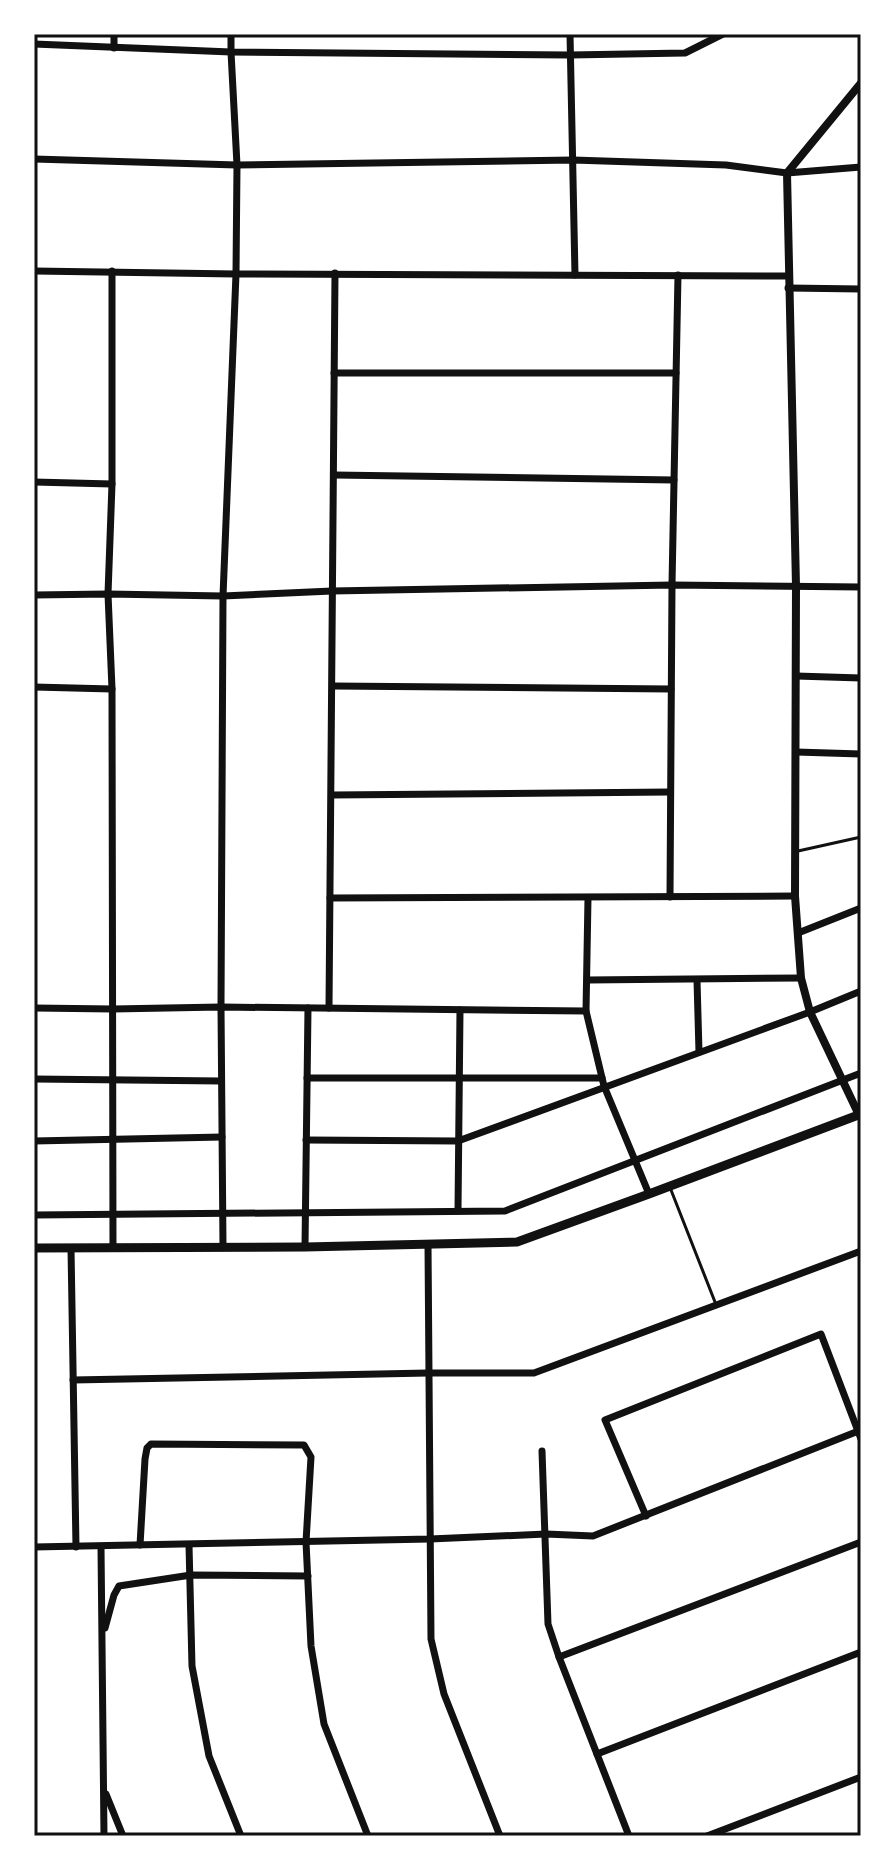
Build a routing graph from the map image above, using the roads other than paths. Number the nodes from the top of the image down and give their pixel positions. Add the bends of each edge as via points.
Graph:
1 (114, 34) edge
2 (231, 34) edge
3 (570, 34) edge
4 (723, 34) edge
5 (34, 44) edge
6 (114, 48) junction
7 (231, 52) junction
8 (570, 55) junction
9 (861, 83) edge
10 (34, 159) edge
11 (573, 160) junction
12 (237, 165) junction
13 (861, 167) edge
14 (787, 173) junction
15 (34, 271) edge
16 (112, 271) junction
17 (335, 273) junction
18 (236, 274) junction
19 (575, 275) junction
20 (678, 275) junction
21 (788, 276) junction
22 (788, 288) junction
23 (861, 289) edge
24 (334, 373) junction
25 (676, 373) junction
26 (334, 475) junction
27 (674, 480) junction
28 (34, 482) edge
29 (112, 484) junction
30 (672, 585) junction
31 (796, 586) junction
32 (861, 587) edge
33 (332, 591) junction
34 (108, 594) junction
35 (34, 595) edge
36 (223, 596) junction
37 (796, 676) junction
38 (861, 678) edge
39 (333, 686) junction
40 (34, 687) edge
41 (112, 689) junction
42 (671, 689) junction
43 (796, 752) junction
44 (861, 754) edge
45 (670, 792) junction
46 (332, 795) junction
47 (861, 837) edge
48 (795, 851) junction
49 (795, 896) junction
50 (670, 897) junction
51 (330, 898) junction
52 (588, 898) junction
53 (861, 908) edge
54 (798, 933) junction
55 (801, 978) junction
56 (588, 980) junction
57 (697, 980) junction
58 (861, 991) edge
59 (221, 1007) junction
60 (34, 1008) edge
61 (308, 1008) junction
62 (329, 1008) junction
63 (113, 1009) junction
64 (460, 1010) junction
65 (586, 1011) junction
66 (810, 1012) junction
67 (699, 1052) junction
68 (861, 1073) edge
69 (307, 1078) junction
70 (459, 1078) junction
71 (34, 1079) edge
72 (113, 1079) junction
73 (221, 1081) junction
74 (843, 1081) junction
75 (603, 1082) junction
76 (860, 1116) edge
77 (222, 1137) junction
78 (113, 1139) junction
79 (306, 1140) junction
80 (34, 1141) edge
81 (458, 1141) junction
82 (636, 1162) junction
83 (670, 1187) junction
84 (649, 1194) junction
85 (458, 1211) junction
86 (305, 1213) junction
87 (113, 1214) junction
88 (222, 1214) junction
89 (34, 1215) edge
90 (428, 1244) junction
91 (223, 1247) junction
92 (305, 1247) junction
93 (34, 1248) edge
94 (71, 1248) junction
95 (113, 1248) junction
96 (861, 1251) edge
97 (716, 1305) junction
98 (428, 1373) junction
99 (73, 1380) junction
100 (860, 1434) edge
101 (542, 1451) dead end
102 (646, 1516) junction
103 (546, 1534) junction
104 (430, 1539) junction
105 (306, 1542) junction
106 (861, 1542) edge
107 (140, 1545) junction
108 (189, 1545) junction
109 (34, 1547) edge
110 (76, 1547) junction
111 (101, 1547) junction
112 (191, 1575) junction
113 (308, 1576) junction
114 (102, 1637) junction
115 (861, 1652) edge
116 (559, 1657) junction
117 (597, 1754) junction
118 (861, 1777) edge
119 (103, 1788) junction
120 (104, 1836) edge
121 (123, 1836) edge
122 (241, 1836) edge
123 (368, 1836) edge
124 (500, 1836) edge
125 (629, 1836) edge
126 (707, 1836) edge

1 - 6 street
2 - 7 street
3 - 8 street
4 - 8 street via 685,53
5 - 6 street
6 - 7 street
7 - 8 street
7 - 12 street
8 - 11 street
9 - 14 street
10 - 12 street
11 - 12 street
11 - 14 street via 726,165
11 - 19 street
12 - 18 street
13 - 14 street
14 - 21 street
15 - 16 street
16 - 18 street
16 - 29 street
17 - 18 street
17 - 19 street
17 - 24 street
18 - 36 street
19 - 20 street
20 - 21 street
20 - 25 street
21 - 22 street
22 - 23 street
22 - 31 street
24 - 25 street
24 - 26 street
25 - 27 street
26 - 27 street
26 - 33 street
27 - 30 street
28 - 29 street
29 - 34 street
30 - 31 street
30 - 33 street
30 - 42 street
31 - 32 street
31 - 37 street
33 - 36 street
33 - 39 street
34 - 35 street
34 - 36 street
34 - 41 street
36 - 59 street
37 - 38 street
37 - 43 street
39 - 42 street
39 - 46 street
40 - 41 street
41 - 63 street
42 - 45 street
43 - 44 street
43 - 48 street
45 - 46 street
45 - 50 street
46 - 51 street
47 - 48 lane
48 - 49 street
49 - 50 street
49 - 54 street
50 - 52 street
51 - 52 street
51 - 62 street
52 - 56 street
53 - 54 street
54 - 55 street
55 - 57 street
55 - 66 street
56 - 57 street
56 - 65 street
57 - 67 street
58 - 66 street
59 - 61 street
59 - 63 street
59 - 73 street
60 - 63 street
61 - 62 street
61 - 69 street
62 - 64 street
63 - 72 street
64 - 65 street
64 - 70 street
65 - 75 street
66 - 67 street
66 - 74 street
67 - 75 street
68 - 74 street
69 - 70 street
69 - 79 street
70 - 75 street
70 - 81 street
71 - 72 street
72 - 73 street
72 - 78 street
73 - 77 street
74 - 76 street
74 - 82 street
75 - 81 street
75 - 82 street
76 - 83 main road
77 - 78 street
77 - 88 street
78 - 80 street
78 - 87 street
79 - 81 street
79 - 86 street
81 - 85 street
82 - 84 street
82 - 85 street via 505,1211
83 - 84 main road
83 - 97 lane
84 - 90 main road via 517,1242
85 - 86 street
86 - 88 street
86 - 92 street
87 - 88 street
87 - 89 street
87 - 95 street
88 - 91 street
90 - 92 main road
90 - 98 street
91 - 92 main road
91 - 95 main road
93 - 94 main road
94 - 95 main road
94 - 99 street
96 - 97 street
97 - 98 street via 534,1373
98 - 99 street
98 - 104 street
99 - 110 street
100 - 102 street
100 - 102 street via 821,1334 605,1420
101 - 103 street
102 - 103 street via 593,1536
103 - 104 street
103 - 116 street via 548,1624
104 - 105 street
104 - 124 street via 431,1639 444,1694
105 - 107 street via 311,1457 304,1445 151,1444 145,1459
105 - 108 street
105 - 113 street
106 - 116 street
107 - 108 street
107 - 111 street
108 - 112 street
109 - 110 street
110 - 111 street
111 - 114 street
112 - 113 street
112 - 114 street via 119,1586
112 - 122 street via 192,1666 203,1726 209,1756
113 - 123 street via 311,1646 324,1724
114 - 119 street
115 - 117 street
116 - 117 street
117 - 125 street
118 - 126 street
119 - 120 street
119 - 121 street

